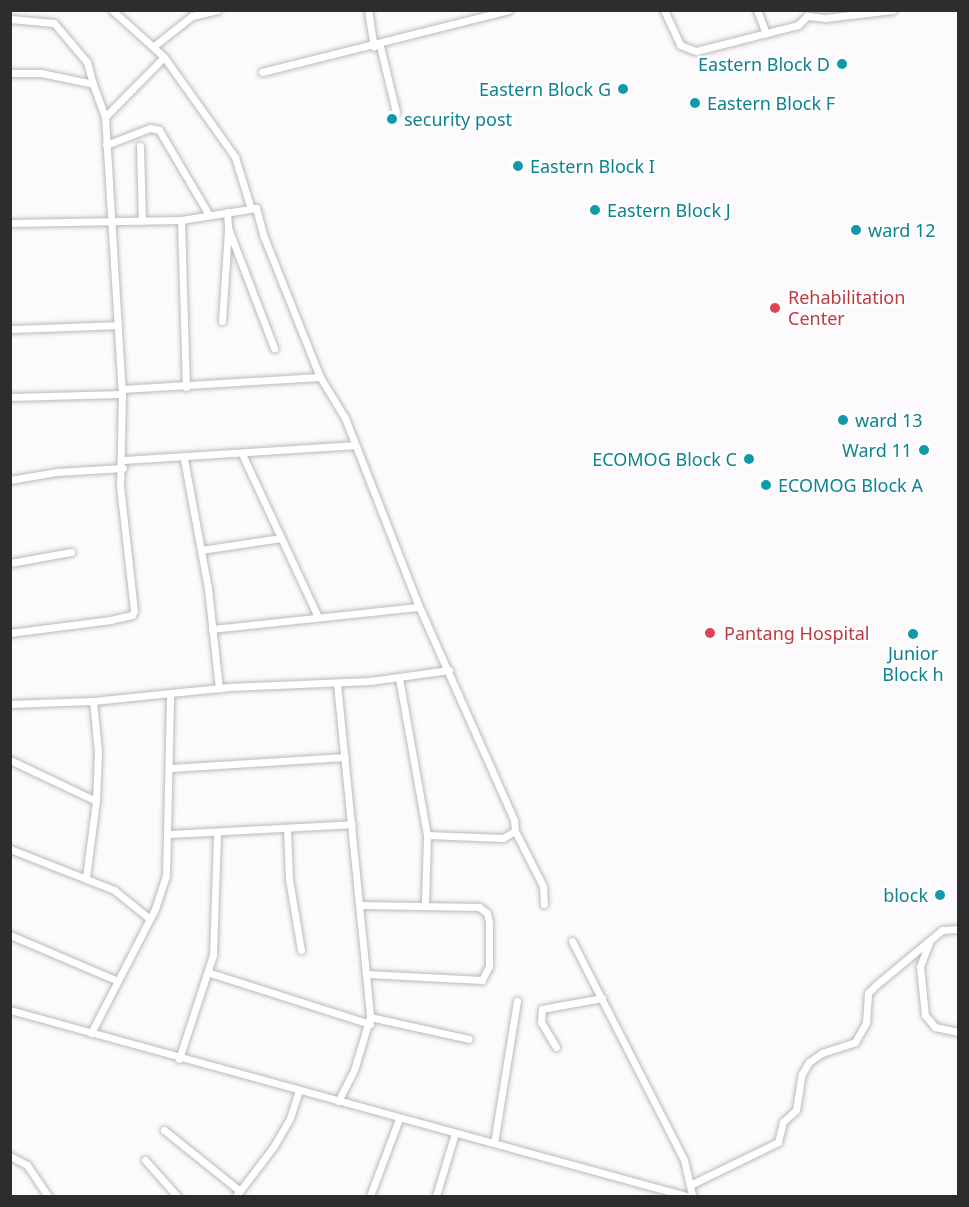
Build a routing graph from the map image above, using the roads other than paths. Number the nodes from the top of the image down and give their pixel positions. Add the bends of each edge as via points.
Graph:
1 (112, 10) edge
2 (217, 10) edge
3 (368, 10) edge
4 (508, 10) edge
5 (664, 10) edge
6 (757, 10) edge
7 (892, 10) edge
8 (807, 13) edge
9 (10, 19) edge
10 (766, 33) junction
11 (154, 46) junction
12 (377, 46) junction
13 (164, 57) junction
14 (262, 72) dead end
15 (10, 73) edge
16 (93, 84) junction
17 (396, 112) dead end
18 (105, 117) junction
19 (106, 145) junction
20 (140, 146) dead end
21 (251, 209) junction
22 (227, 212) junction
23 (209, 214) junction
24 (181, 220) junction
25 (142, 221) junction
26 (111, 222) junction
27 (10, 223) edge
28 (228, 228) junction
29 (222, 321) dead end
30 (118, 325) junction
31 (10, 329) edge
32 (274, 348) dead end
33 (320, 376) junction
34 (186, 387) junction
35 (122, 392) junction
36 (10, 397) edge
37 (353, 445) junction
38 (242, 454) junction
39 (184, 459) junction
40 (123, 464) junction
41 (10, 480) edge
42 (281, 538) junction
43 (201, 550) junction
44 (71, 552) dead end
45 (10, 563) edge
46 (419, 607) junction
47 (318, 617) junction
48 (212, 629) junction
49 (10, 633) edge
50 (449, 670) junction
51 (399, 678) junction
52 (337, 684) junction
53 (219, 688) junction
54 (170, 695) junction
55 (93, 701) junction
56 (10, 704) edge
57 (345, 757) junction
58 (10, 760) edge
59 (171, 768) junction
60 (96, 801) junction
61 (352, 824) junction
62 (287, 829) junction
63 (515, 831) junction
64 (217, 832) junction
65 (169, 834) junction
66 (427, 836) junction
67 (10, 849) edge
68 (86, 877) junction
69 (425, 903) junction
70 (544, 903) dead end
71 (360, 905) junction
72 (150, 919) junction
73 (958, 929) edge
74 (10, 935) edge
75 (572, 941) dead end
76 (929, 943) junction
77 (301, 950) dead end
78 (210, 973) junction
79 (367, 974) junction
80 (118, 981) junction
81 (602, 998) junction
82 (517, 1001) dead end
83 (10, 1010) edge
84 (370, 1021) junction
85 (958, 1032) edge
86 (90, 1033) junction
87 (469, 1040) dead end
88 (556, 1047) dead end
89 (179, 1059) junction
90 (299, 1090) junction
91 (338, 1101) junction
92 (399, 1119) junction
93 (164, 1130) dead end
94 (455, 1133) junction
95 (494, 1143) junction
96 (10, 1156) edge
97 (145, 1160) dead end
98 (690, 1185) junction
99 (238, 1194) edge
100 (48, 1197) edge
101 (177, 1197) edge
102 (370, 1197) edge
103 (436, 1197) edge
104 (686, 1197) edge
105 (692, 1197) edge

1 - 11 street
2 - 11 street via 192,16
3 - 12 street
4 - 12 street
5 - 10 street via 673,35 687,50
6 - 10 street
7 - 8 street
8 - 10 street via 798,25
9 - 16 street via 54,23 87,62
11 - 13 street
12 - 14 street
12 - 17 street
13 - 18 street
13 - 21 street via 235,157
15 - 16 street via 41,73
16 - 18 street
18 - 19 street
19 - 23 street via 150,128 159,130
19 - 26 street
20 - 25 street
21 - 22 street
21 - 33 street via 256,208
22 - 23 street
22 - 28 street
23 - 24 street
24 - 25 street
24 - 34 street
25 - 26 street
26 - 27 street
26 - 30 street
28 - 29 street
28 - 32 street
30 - 31 street
30 - 35 street
33 - 34 street
33 - 37 street via 345,418
34 - 35 street
35 - 36 street
35 - 40 street
37 - 38 street
37 - 46 street
38 - 39 street
38 - 42 street
39 - 40 street
39 - 43 street
40 - 41 street
40 - 49 street via 120,486 134,613 111,620
42 - 43 street
42 - 47 street
43 - 48 street
44 - 45 street
46 - 47 street
46 - 50 street
47 - 48 street
48 - 53 street
50 - 51 street
50 - 63 street via 514,820
51 - 52 street
51 - 66 street
52 - 53 street
52 - 57 street
53 - 54 street
54 - 55 street
54 - 59 street
55 - 56 street
55 - 60 street via 98,752
57 - 59 street
57 - 61 street
58 - 60 street
59 - 65 street
60 - 68 street
61 - 62 street
61 - 71 street
62 - 64 street
62 - 77 street via 289,879
63 - 66 street via 503,838
63 - 70 street via 543,886
64 - 65 street
64 - 78 street via 216,925
65 - 72 street via 166,876
66 - 69 street
67 - 68 street
68 - 72 street via 129,899
69 - 71 street
69 - 79 street via 484,909 489,922 487,973 482,980
71 - 79 street
72 - 80 street
73 - 76 street via 942,930
74 - 80 street
75 - 81 street
76 - 85 street via 920,967 925,1015 935,1028
76 - 98 street via 868,993 866,1023 855,1042 822,1053 809,1062 802,1074 796,1110 783,1122 778,1142
78 - 84 street
78 - 89 street
79 - 84 street
80 - 86 street
81 - 88 street via 542,1009 541,1022
81 - 98 street via 684,1160
82 - 95 street
83 - 86 street
84 - 87 street
84 - 91 street
86 - 89 street
89 - 90 street
90 - 91 street
90 - 99 street via 290,1118 274,1146
91 - 92 street
92 - 94 street
92 - 102 street
93 - 99 street
94 - 95 street
94 - 103 street
95 - 104 street
96 - 100 street via 27,1165
97 - 101 street
98 - 105 street

